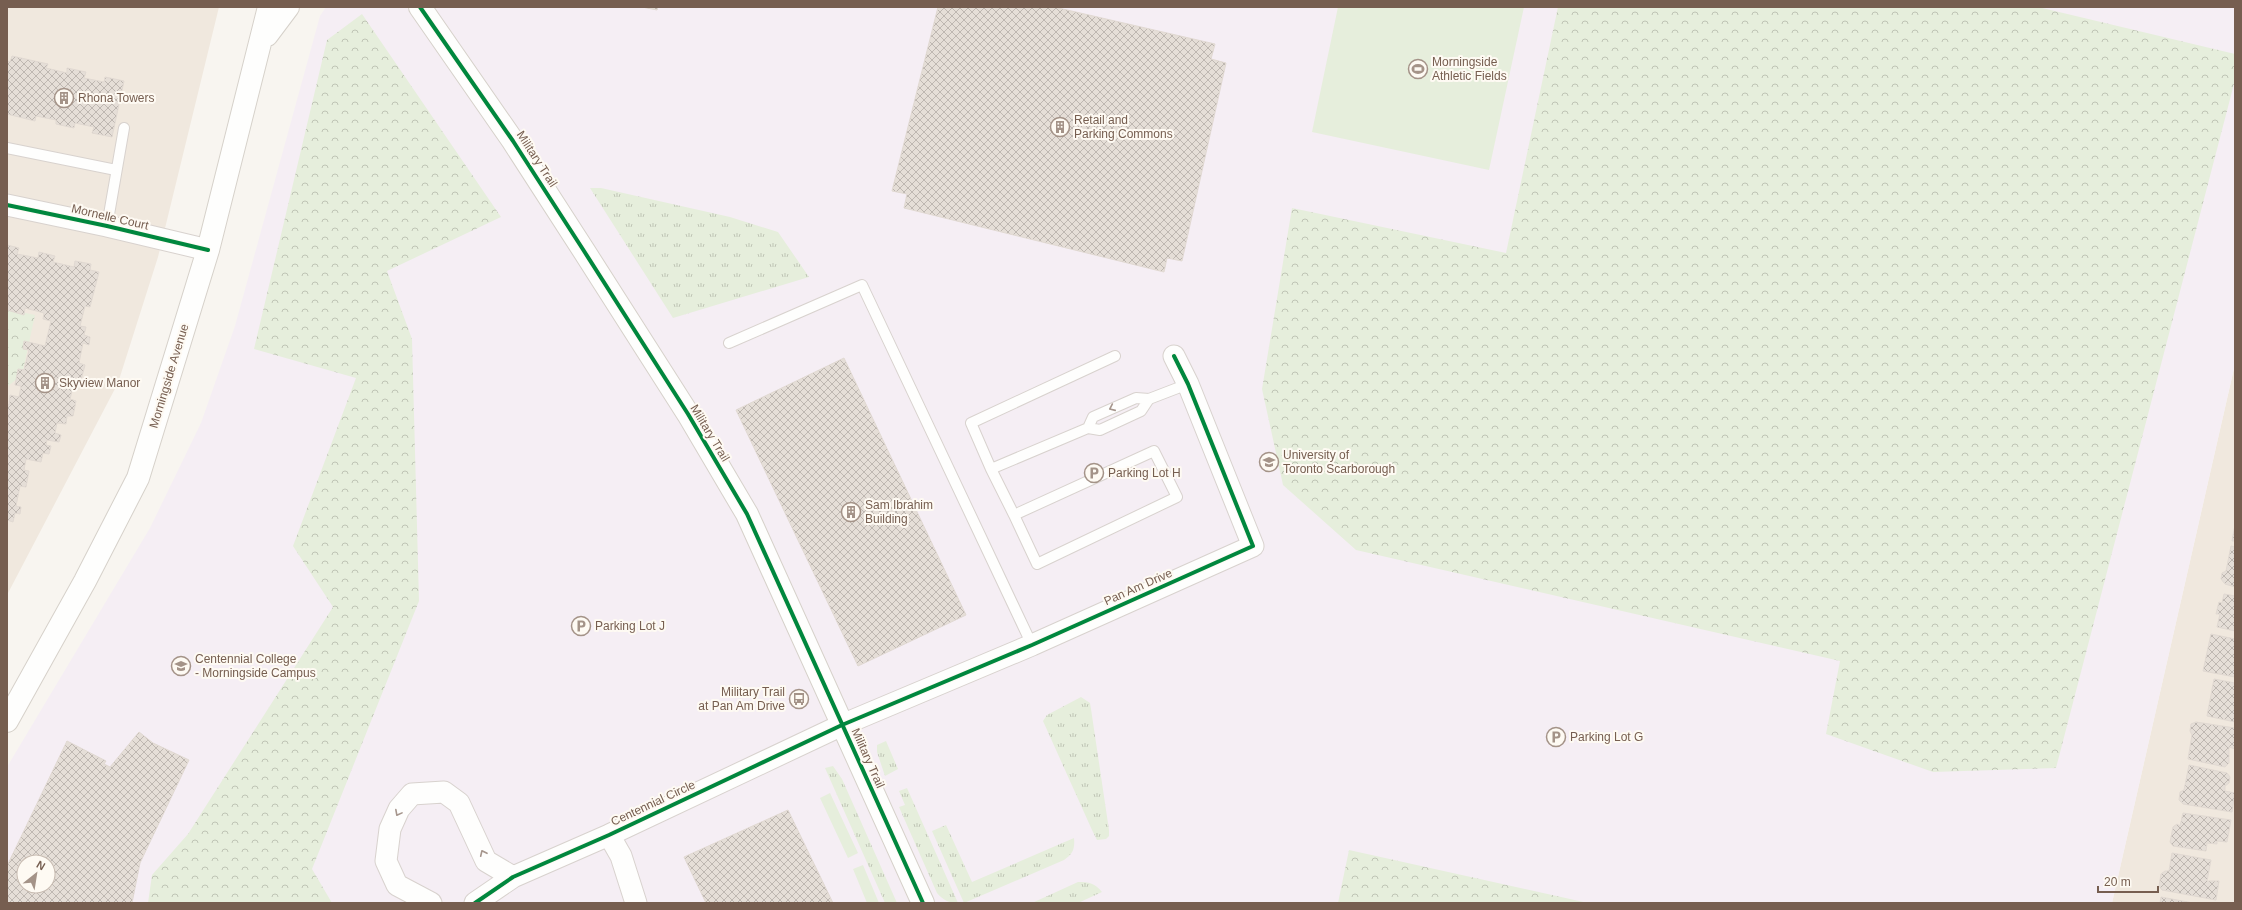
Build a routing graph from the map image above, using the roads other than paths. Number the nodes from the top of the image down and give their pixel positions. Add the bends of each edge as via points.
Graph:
1 (269, 7) edge
2 (288, 7) edge
3 (420, 7) edge
4 (260, 44) junction
5 (124, 128) dead end
6 (7, 148) edge
7 (116, 170) junction
8 (7, 205) edge
9 (107, 226) junction
10 (208, 250) junction
11 (729, 343) dead end
12 (1114, 356) dead end
13 (1174, 356) dead end
14 (1188, 384) junction
15 (1149, 399) junction
16 (1088, 428) junction
17 (991, 469) junction
18 (1014, 515) junction
19 (1032, 645) junction
20 (7, 721) edge
21 (842, 725) junction
22 (609, 835) junction
23 (513, 877) junction
24 (431, 903) edge
25 (475, 903) edge
26 (636, 903) edge
27 (923, 903) edge

1 - 4 street, Morningside Avenue
2 - 4 street
3 - 21 street, Military Trail via 513,141 580,244 688,414 743,507
4 - 10 street, Morningside Avenue
5 - 7 lane
6 - 7 lane
7 - 9 lane
8 - 9 street, Mornelle Court
9 - 10 street, Mornelle Court
10 - 20 street, Morningside Avenue via 138,478 85,581
11 - 19 lane via 862,285
12 - 17 lane via 971,423
13 - 14 street, Pan Am Drive
14 - 15 lane
14 - 19 street, Pan Am Drive via 1253,546
15 - 16 lane via 1141,411 1100,430
15 -> 16 lane via 1136,398 1093,417
16 - 17 lane
17 - 18 lane
18 - 18 lane via 1154,451 1177,497 1037,564
19 - 21 street, Pan Am Drive
21 - 22 street, Centennial Circle
21 - 27 street, Military Trail
22 - 23 street, Centennial Circle
22 - 26 street via 621,856
23 -> 24 street via 486,861 459,803 444,792 412,794 399,809 390,829 386,861 397,885
23 - 25 street, Centennial Circle

